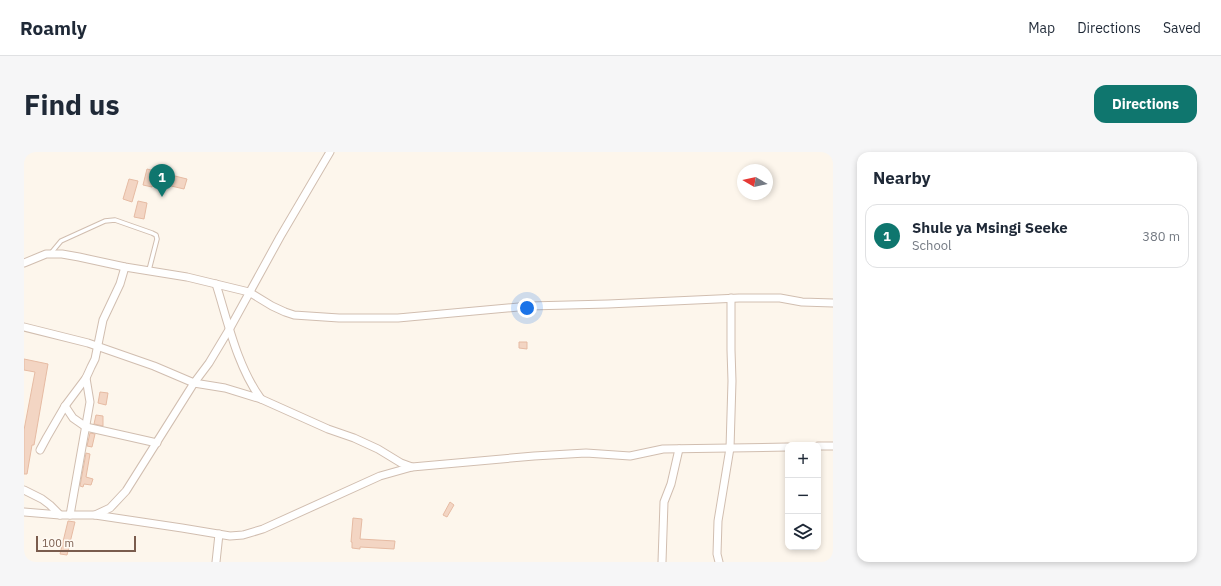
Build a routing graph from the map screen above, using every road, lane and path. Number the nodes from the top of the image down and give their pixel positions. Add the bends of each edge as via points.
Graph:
1 (330, 152) edge
2 (51, 253) junction
3 (24, 263) edge
4 (125, 267) junction
5 (149, 270) junction
6 (216, 284) junction
7 (250, 292) junction
8 (731, 298) junction
9 (833, 303) edge
10 (24, 327) edge
11 (230, 328) junction
12 (97, 346) junction
13 (86, 378) junction
14 (194, 383) junction
15 (261, 399) junction
16 (64, 406) junction
17 (86, 427) junction
18 (157, 443) junction
19 (821, 446) edge
20 (833, 446) edge
21 (785, 447) edge
22 (730, 448) junction
23 (679, 449) junction
24 (40, 450) dead end
25 (412, 467) junction
26 (24, 490) edge
27 (24, 512) edge
28 (70, 515) junction
29 (95, 515) junction
30 (60, 516) junction
31 (219, 534) junction
32 (216, 562) edge
33 (662, 562) edge
34 (719, 562) edge

1 - 7 street
2 - 3 street
2 - 4 street
2 - 5 lane via 61,241 70,236 105,221 115,220 156,235
4 - 5 street
4 - 12 street via 103,320
5 - 6 street
6 - 7 street
6 - 11 street
7 - 8 street via 272,306 294,315 339,318 398,318 529,306
7 - 11 street
8 - 9 street via 780,298
8 - 22 street
10 - 12 street
11 - 14 street
11 - 15 street via 251,384
12 - 13 street via 95,359
12 - 14 street
13 - 16 street
13 - 17 street via 90,402
14 - 15 street via 225,388
14 - 18 street
15 - 25 street via 354,438
16 - 17 street via 73,418
16 - 24 street
17 - 18 street
17 - 28 street
18 - 29 street via 126,491 113,506
19 - 20 street
21 - 22 street
22 - 23 street
22 - 34 street via 718,521
23 - 25 street via 663,449 630,456 556,454
23 - 33 street via 665,498
25 - 31 street via 380,476 263,529 243,535
26 - 30 street via 42,499
27 - 30 street
28 - 29 street
28 - 30 street
29 - 31 street
31 - 32 street

